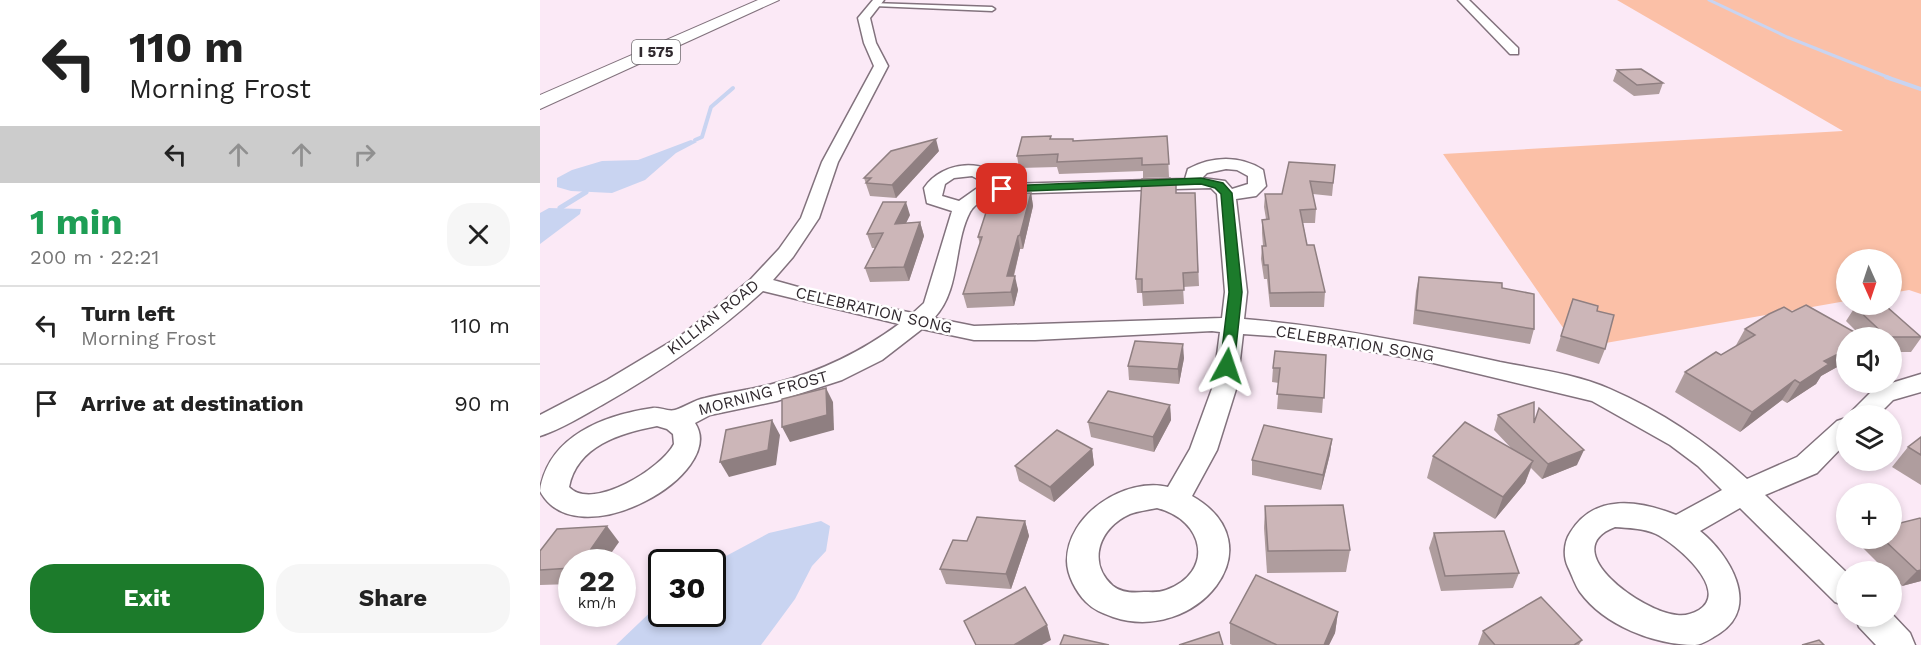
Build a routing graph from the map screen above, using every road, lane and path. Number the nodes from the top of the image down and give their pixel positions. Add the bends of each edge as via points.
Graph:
1 (728, 0) edge
2 (771, 0) edge
3 (1462, 0) edge
4 (877, 2) edge
5 (706, 9) dead end
6 (992, 9) dead end
7 (1514, 51) dead end
8 (540, 103) edge
9 (1193, 182) junction
10 (1002, 189) junction
11 (1223, 190) junction
12 (962, 208) junction
13 (759, 283) junction
14 (917, 322) junction
15 (1230, 326) junction
16 (1921, 383) edge
17 (1872, 405) edge
18 (675, 421) dead end
19 (540, 426) edge
20 (1836, 437) edge
21 (1742, 492) junction
22 (1176, 499) junction
23 (1676, 530) junction
24 (1836, 582) edge
25 (1881, 627) edge
26 (1898, 645) edge

1 - 5 highway
2 - 8 highway, I 575
3 - 7 street
4 - 6 lane
4 - 13 street, KILLIAN ROAD via 864,18 870,44 881,66 878,74 824,173 812,215
9 - 10 street
9 - 11 street
9 - 11 street via 1194,173 1211,165 1235,164 1257,174 1257,186 1251,192
10 - 12 street via 982,193
10 - 12 street via 993,176 975,170 953,172 936,182 931,192 933,199
11 - 15 street via 1236,292
12 - 14 street, MORNING FROST via 934,305
13 - 14 street, CELEBRATION SONG
13 - 19 street, KILLIAN ROAD via 692,338 599,396
14 - 15 street, CELEBRATION SONG via 974,333 1154,325
14 - 18 street, MORNING FROST via 874,354 833,374 777,392 704,407
15 - 21 street, CELEBRATION SONG via 1288,330 1425,353 1601,395 1679,438
15 - 22 street via 1226,386 1203,450
16 - 17 street via 1884,394
20 - 21 street via 1807,465
21 - 23 street
21 - 24 street, CELEBRATION SONG
22 - 22 street via 1136,497 1100,516 1088,531 1081,549 1082,568 1090,585 1104,599 1124,608 1170,604 1190,593 1205,577 1213,558 1213,539 1207,522
23 - 23 street via 1638,516 1614,515 1594,523 1582,537 1580,557 1589,580 1608,602 1634,620 1664,630 1692,631 1713,622 1724,604 1723,582 1711,560
25 - 26 street

